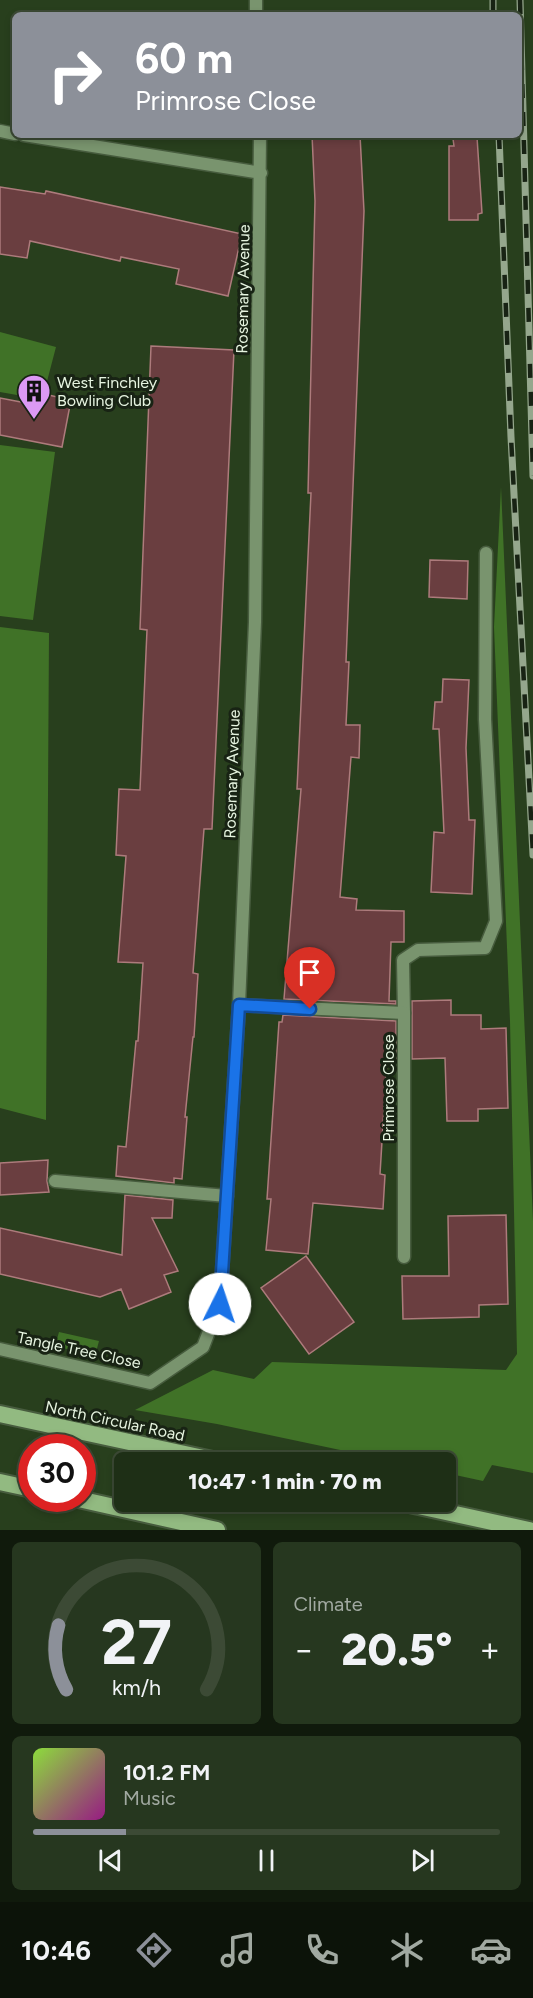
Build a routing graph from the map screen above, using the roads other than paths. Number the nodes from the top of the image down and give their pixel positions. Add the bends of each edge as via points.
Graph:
1 (43, 138) edge
2 (260, 138) edge
3 (261, 173) junction
4 (486, 553) dead end
5 (239, 1005) junction
6 (404, 1013) junction
7 (55, 1181) dead end
8 (227, 1196) junction
9 (404, 1257) dead end
10 (0, 1349) edge
11 (150, 1383) joint
12 (0, 1414) edge
13 (176, 1452) edge
14 (0, 1482) edge
15 (18, 1486) edge
16 (96, 1503) edge
17 (447, 1512) edge
18 (217, 1530) edge
19 (529, 1530) edge

1 - 3 street
2 - 3 street, Rosemary Avenue
3 - 5 street, Rosemary Avenue via 255,622
4 - 6 street via 485,720 496,921 484,948 418,950 403,960
5 - 6 street, Primrose Close
5 - 8 street, Rosemary Avenue
6 - 9 street, Primrose Close
7 - 8 street
8 - 11 street, Rosemary Avenue via 220,1304 203,1347
10 - 11 street, Tangle Tree Close
12 - 13 highway, North Circular Road
14 - 15 highway
16 - 18 highway
17 - 19 highway

